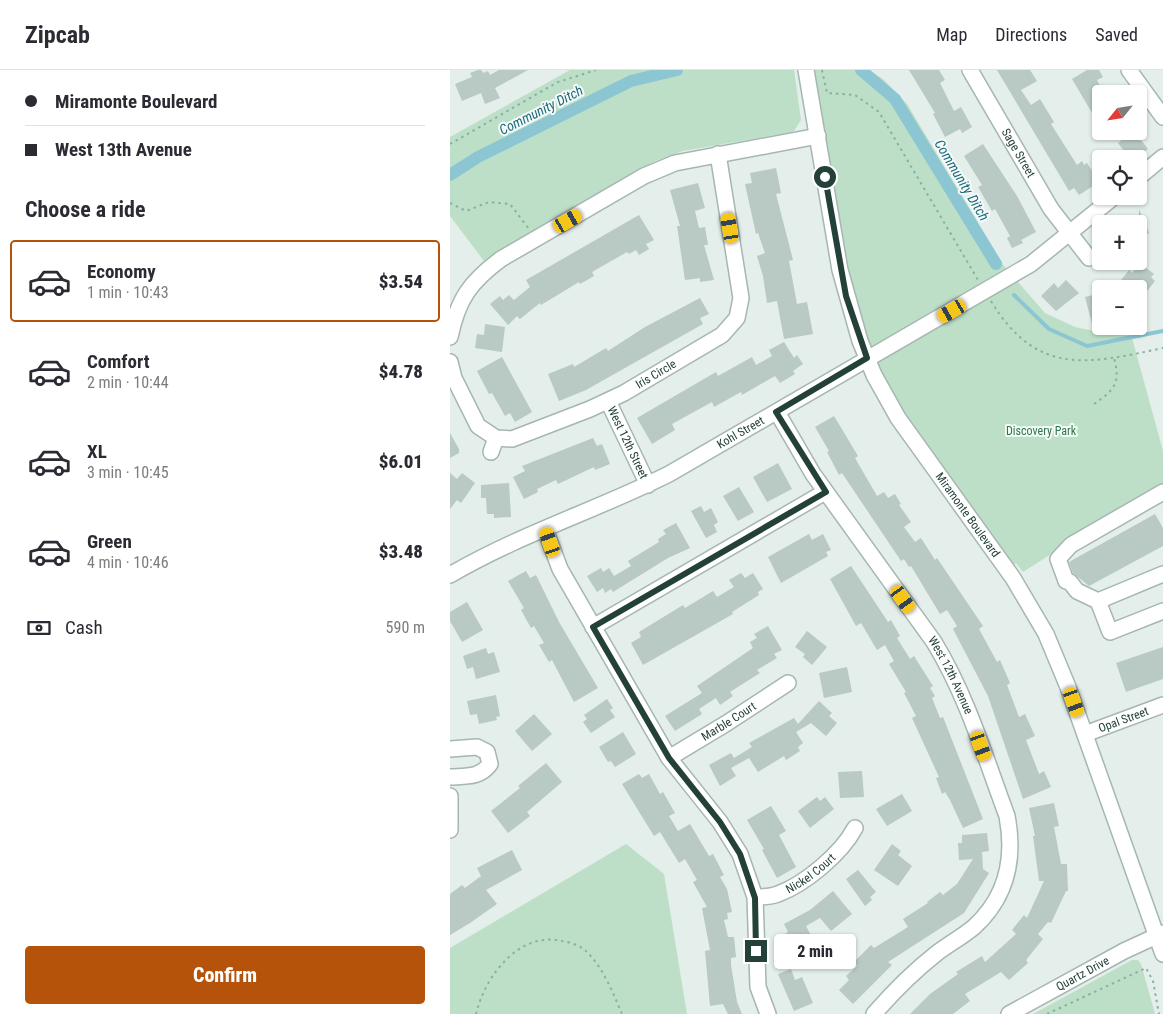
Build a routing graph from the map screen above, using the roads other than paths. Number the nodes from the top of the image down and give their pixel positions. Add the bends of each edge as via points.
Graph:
1 (806, 70) edge
2 (970, 70) edge
3 (1130, 70) edge
4 (1163, 117) edge
5 (818, 136) junction
6 (718, 154) junction
7 (1163, 156) edge
8 (1147, 170) edge
9 (1104, 205) edge
10 (1070, 234) junction
11 (1089, 258) dead end
12 (450, 337) edge
13 (867, 358) junction
14 (450, 362) edge
15 (608, 401) junction
16 (776, 412) junction
17 (496, 438) junction
18 (491, 452) dead end
19 (648, 485) junction
20 (826, 492) junction
21 (1163, 492) edge
22 (545, 529) junction
23 (1163, 574) edge
24 (450, 575) edge
25 (1098, 601) junction
26 (1163, 611) edge
27 (593, 627) junction
28 (788, 683) dead end
29 (1163, 706) edge
30 (1085, 734) junction
31 (450, 749) edge
32 (669, 758) junction
33 (450, 777) edge
34 (450, 796) edge
35 (855, 828) dead end
36 (450, 830) edge
37 (755, 898) junction
38 (1160, 934) edge
39 (1163, 954) edge
40 (768, 1014) edge
41 (874, 1014) edge
42 (1008, 1014) edge

1 - 5 street, Miramonte Boulevard
2 - 10 street, Sage Street via 1051,208
3 - 4 street
5 - 6 street
5 - 13 street, Miramonte Boulevard via 840,270
6 - 12 street via 675,163 644,176 501,259 471,285 457,307
6 - 15 street, Iris Circle via 744,321
7 - 8 street
9 - 10 street, Kohl Street
10 - 11 street, Sage Street
10 - 13 street, Kohl Street via 1031,264
13 - 16 street, Kohl Street
13 - 30 street, Miramonte Boulevard via 886,397 913,440 1036,614
14 - 17 street via 454,378 478,426
15 - 17 street, Iris Circle via 525,435 512,439
15 - 19 street, West 12th Street
16 - 19 street, Kohl Street
16 - 20 street, West 12th Avenue
17 - 18 street
19 - 22 street, Kohl Street
20 - 27 street
20 - 41 street, West 12th Avenue via 948,666 962,694 1007,816 1011,836 1006,876 987,914 911,975
21 - 25 street via 1078,540 1058,559 1066,581 1077,591
22 - 24 street, Kohl Street via 504,545
22 - 27 street via 560,569
23 - 25 street
25 - 26 street via 1110,632
27 - 32 street
28 - 32 street, Marble Court
29 - 30 street, Opal Street
30 - 38 street, Miramonte Boulevard
31 - 33 street via 477,747 487,752 490,764 478,774
32 - 37 street via 734,841
34 - 36 street
35 - 37 street, Nickel Court via 844,846 800,882 777,895
37 - 40 street via 758,986
38 - 39 street, Miramonte Boulevard
38 - 42 street, Quartz Drive

